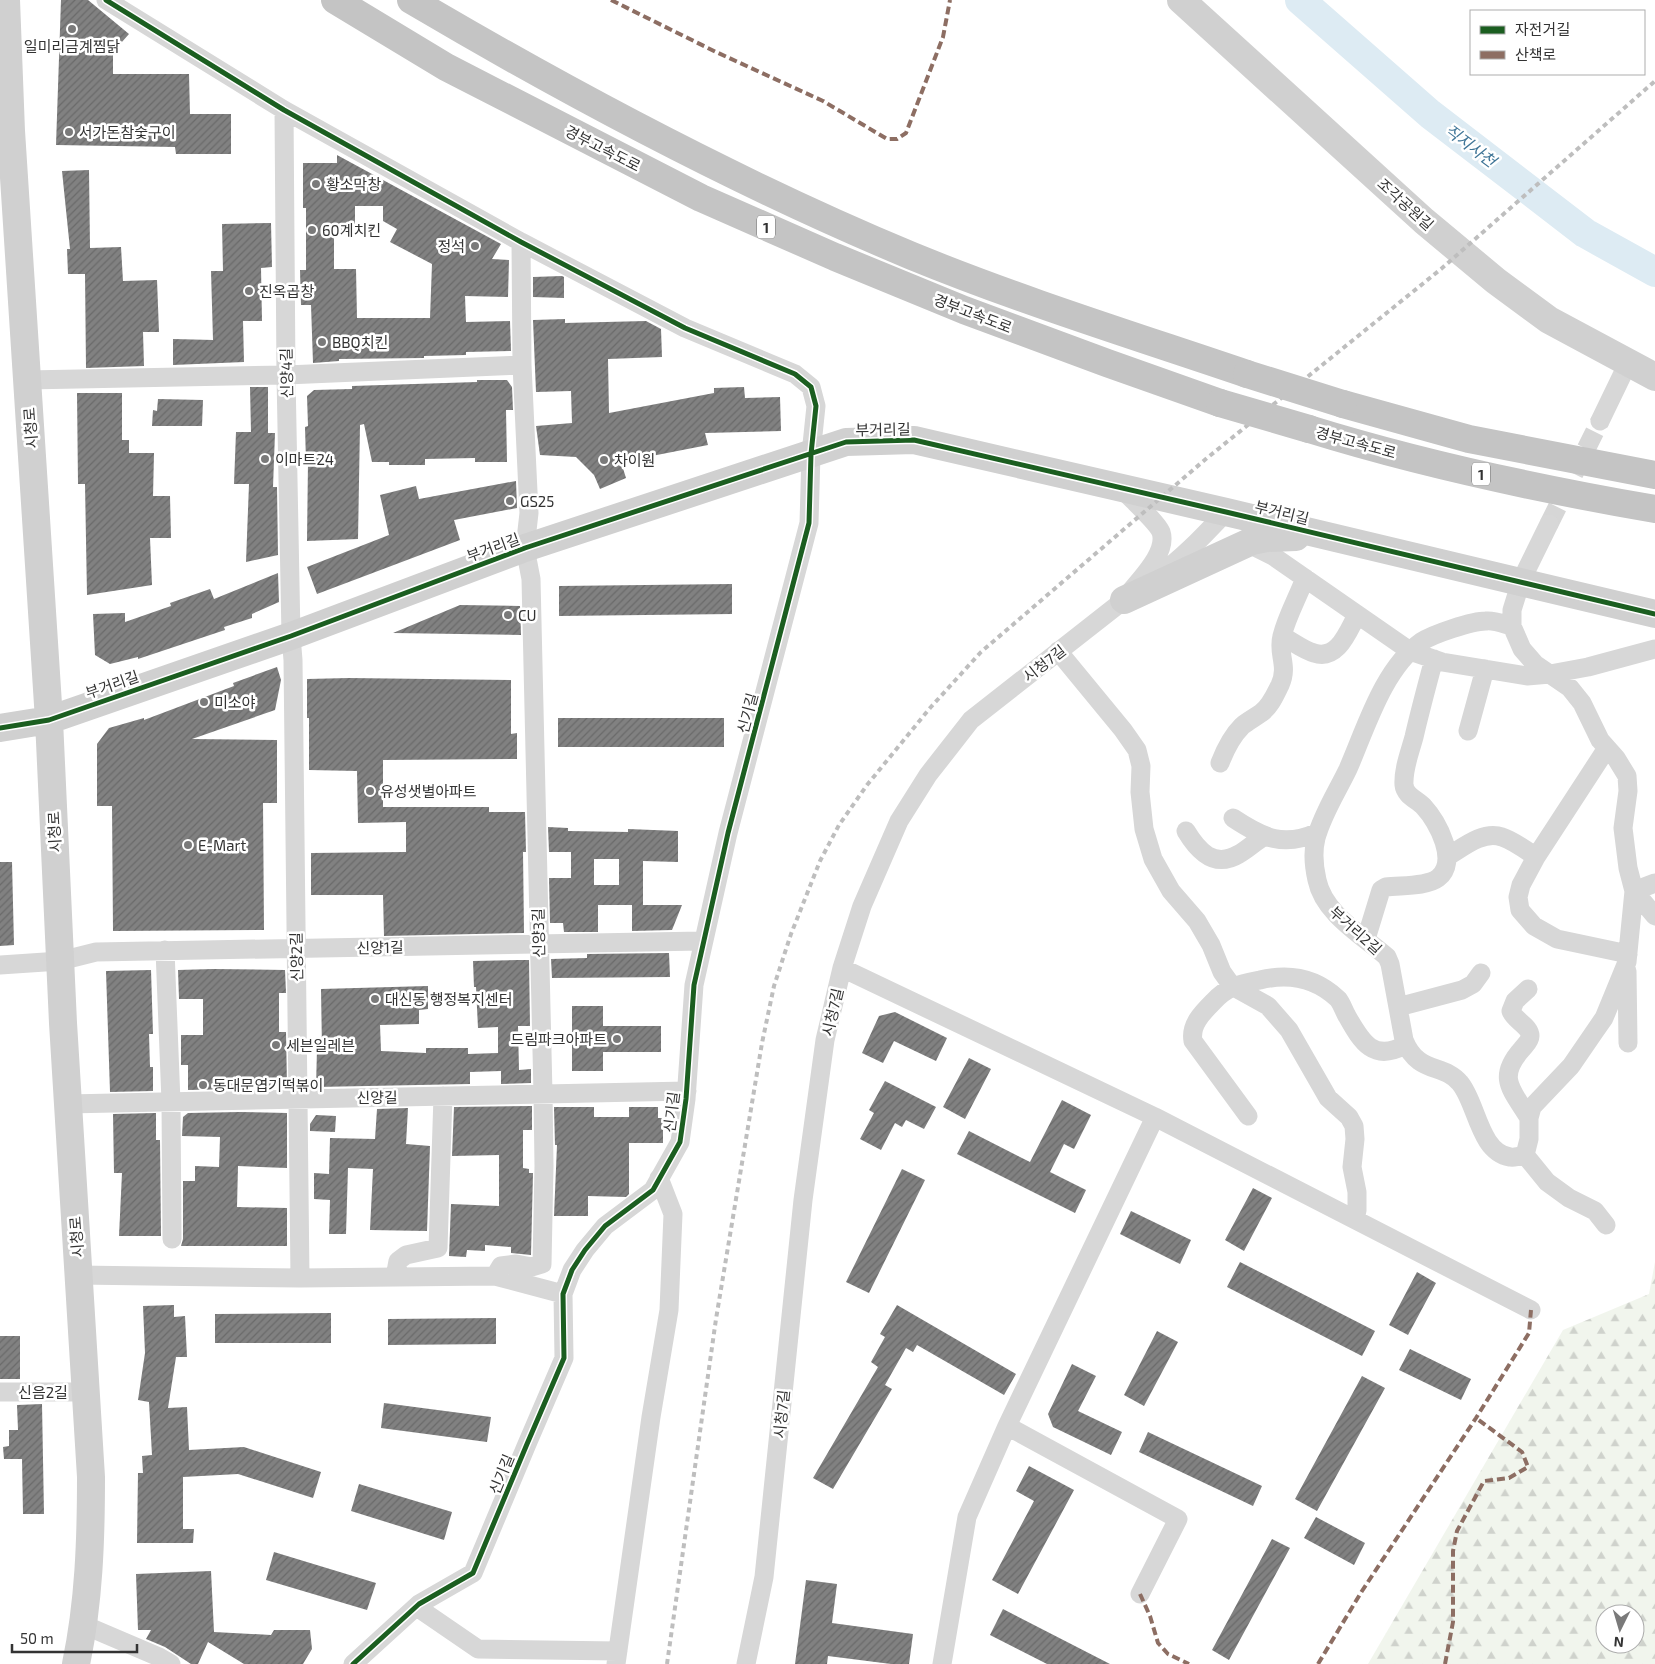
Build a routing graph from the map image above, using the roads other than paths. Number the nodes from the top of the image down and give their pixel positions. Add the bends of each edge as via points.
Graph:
1 (6, 0) edge
2 (106, 0) edge
3 (335, 0) edge
4 (410, 0) edge
5 (1181, 0) edge
6 (284, 110) junction
7 (521, 242) junction
8 (1628, 364) junction
9 (522, 365) junction
10 (286, 375) junction
11 (1655, 377) edge
12 (27, 380) junction
13 (1600, 421) tunnel mouth
14 (811, 454) junction
15 (1655, 475) edge
16 (1121, 488) junction
17 (1655, 509) edge
18 (1226, 512) junction
19 (1549, 524) tunnel mouth
20 (1337, 539) junction
21 (1247, 542) junction
22 (526, 548) junction
23 (1305, 578) junction
24 (1521, 582) junction
25 (1124, 600) junction
26 (1655, 614) edge
27 (1357, 615) junction
28 (1512, 626) junction
29 (292, 636) junction
30 (1282, 636) junction
31 (1653, 650) edge
32 (1410, 651) junction
33 (1058, 652) junction
34 (1434, 659) junction
35 (1485, 669) junction
36 (1550, 674) junction
37 (49, 720) junction
38 (0, 728) edge
39 (1468, 731) dead end
40 (1607, 748) junction
41 (1220, 762) dead end
42 (1233, 818) dead end
43 (1186, 831) dead end
44 (1318, 832) junction
45 (1265, 836) junction
46 (1447, 857) junction
47 (1536, 857) junction
48 (1655, 883) edge
49 (1634, 891) junction
50 (1655, 916) edge
51 (1366, 939) junction
52 (702, 941) junction
53 (538, 944) junction
54 (296, 948) junction
55 (165, 950) junction
56 (1628, 958) junction
57 (60, 961) junction
58 (0, 965) edge
59 (842, 968) junction
60 (1481, 973) dead end
61 (1232, 986) junction
62 (1528, 989) dead end
63 (1398, 1007) junction
64 (1628, 1043) dead end
65 (1406, 1045) junction
66 (686, 1091) junction
67 (543, 1094) junction
68 (443, 1096) junction
69 (298, 1099) junction
70 (171, 1102) junction
71 (67, 1104) junction
72 (1248, 1116) dead end
73 (1155, 1117) junction
74 (1529, 1118) junction
75 (1525, 1155) junction
76 (660, 1178) junction
77 (1357, 1211) dead end
78 (1606, 1225) dead end
79 (172, 1239) dead end
80 (78, 1276) junction
81 (495, 1276) junction
82 (395, 1277) junction
83 (300, 1278) junction
84 (563, 1294) junction
85 (1531, 1310) dead end
86 (0, 1392) edge
87 (85, 1392) junction
88 (1007, 1426) junction
89 (1140, 1594) dead end
90 (419, 1604) junction
91 (84, 1625) junction
92 (617, 1658) edge
93 (76, 1664) edge
94 (171, 1664) edge
95 (353, 1664) edge
96 (746, 1664) edge
97 (942, 1664) edge

1 - 12 street, 시청로
2 - 6 street, 신기길
3 - 17 highway, 경부고속도로 / 1, bridge via 446,67 701,198 964,310 1220,402 1342,440 1588,498
4 - 15 highway, 1, bridge via 629,122 759,188 912,256 1023,298 1343,404 1469,439
5 - 8 street, 조각공원길 via 1424,221 1496,280 1550,320
6 - 7 street, 신기길
6 - 10 street, 신양4길
7 - 9 street
7 - 14 street, 신기길 via 685,328 795,374 811,387 816,406
8 - 11 street, 조각공원길
8 - 13 street
9 - 10 street
9 - 22 street via 529,513
10 - 12 street
10 - 29 street, 신양4길
12 - 37 street, 시청로
14 - 16 street, 부거리길 via 846,442 914,440
14 - 22 street, 부거리길
14 - 52 street, 신기길 via 809,522
16 - 18 street, 부거리길
16 - 25 street via 1160,532 1162,543 1160,554
18 - 20 street, 부거리길
18 - 25 street, 시청7길 via 1178,561
19 - 24 street
20 - 21 street via 1293,536
20 - 24 street, 부거리길
21 - 23 street
21 - 25 street
22 - 29 street, 부거리길
22 - 53 street, 신양3길 via 531,579
23 - 27 street
23 - 30 street
24 - 26 street, 부거리길
24 - 28 street via 1512,610
25 - 33 street, 시청7길
27 - 30 street via 1342,642 1325,654 1314,653
27 - 32 street
28 - 32 street, 부거리2길 via 1487,620 1470,624 1436,634
28 - 36 street via 1522,649 1535,664
29 - 37 street, 부거리길
29 - 54 street, 신양2길
30 - 41 street via 1285,670 1281,683 1263,712 1236,733
31 - 36 street
32 - 34 street
32 - 44 street, 부거리2길 via 1379,697
33 - 59 street, 시청7길 via 971,720 928,775 899,821 862,906
33 - 61 street via 1137,750 1141,766 1144,829 1153,859 1171,891 1197,921
34 - 35 street
34 - 46 street via 1406,766 1404,788 1424,806 1434,821 1448,852
35 - 36 street via 1527,676
35 - 39 street
36 - 40 street via 1570,688 1582,703
37 - 38 street, 부거리길
37 - 57 street, 시청로
40 - 47 street
40 - 49 street via 1627,776 1624,828
42 - 45 street
43 - 45 street via 1206,855 1218,860 1240,854
44 - 45 street via 1290,841
44 - 51 street, 부거리2길 via 1314,855 1324,900
46 - 47 street via 1474,841 1494,835
46 - 51 street via 1444,871 1437,879 1381,890
47 - 56 street via 1518,897 1520,910 1534,926 1557,938
48 - 49 street
49 - 50 street
49 - 56 street
51 - 63 street, 부거리2길 via 1390,964
52 - 53 street, 신양1길
52 - 66 street, 신기길 via 694,985
53 - 54 street, 신양1길
53 - 67 street, 신양3길
54 - 55 street, 신양1길
54 - 69 street, 신양2길
55 - 57 street, 신양1길 via 96,952
55 - 70 street
56 - 64 street
56 - 74 street via 1604,1018 1571,1066 1532,1107
57 - 58 street, 신양1길
57 - 71 street, 시청로
59 - 73 street
59 - 96 street, 시청7길 via 825,1040 812,1134 764,1577
60 - 63 street via 1473,984 1462,990
61 - 65 street via 1272,977 1294,976 1314,982 1339,1000 1348,1018 1374,1050 1385,1053
61 - 72 street via 1204,1011 1192,1033 1193,1041
61 - 77 street via 1268,1006 1289,1030 1328,1098 1349,1117 1354,1126 1352,1166
62 - 74 street via 1515,1001 1511,1011 1513,1017 1528,1030 1529,1040 1507,1073 1510,1086
63 - 65 street, 부거리2길
65 - 75 street, 부거리2길 via 1420,1063 1452,1075 1461,1083 1489,1143 1497,1152 1511,1157
66 - 67 street, 신양길
66 - 76 street, 신기길 via 680,1142
67 - 68 street, 신양길
67 - 81 street, 신양3길 via 542,1264 532,1267 500,1266
68 - 69 street, 신양길
68 - 82 street via 438,1248 406,1255 398,1261
69 - 70 street, 신양길
69 - 83 street, 신양2길
70 - 71 street, 신양길
70 - 79 street
71 - 80 street, 시청로
73 - 85 street
73 - 88 street
74 - 75 street
75 - 78 street via 1548,1182 1569,1198 1595,1211
76 - 84 street, 신기길 via 653,1190 605,1226 572,1270
76 - 92 street via 673,1214 669,1310
80 - 83 street
80 - 87 street, 시청로
81 - 82 street
81 - 84 street
82 - 83 street
84 - 90 street, 신기길 via 564,1358 473,1573
86 - 87 street, 신음2길
87 - 91 street, 시청로 via 91,1477
88 - 89 street via 1178,1518
88 - 97 street via 967,1517
90 - 92 street via 424,1612 478,1649
90 - 95 street, 신기길
91 - 93 street, 시청로
91 - 94 street

